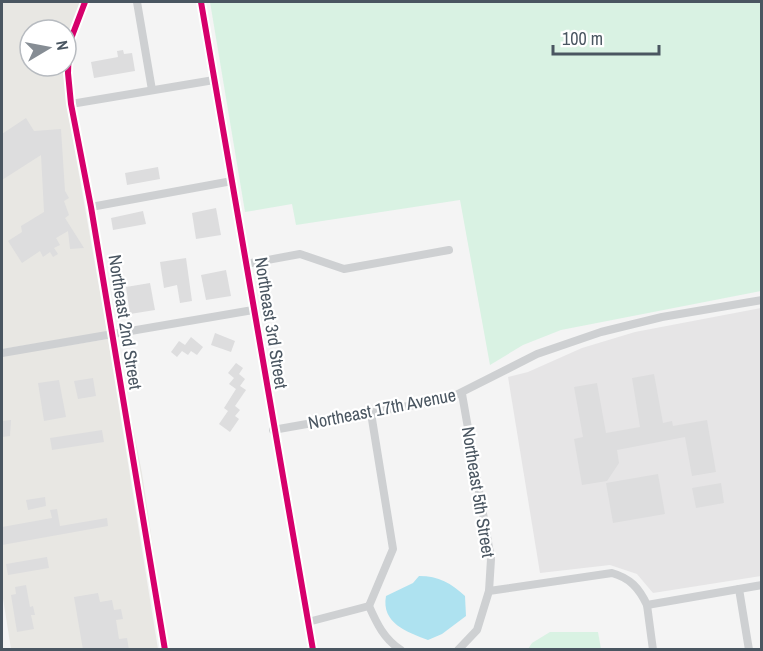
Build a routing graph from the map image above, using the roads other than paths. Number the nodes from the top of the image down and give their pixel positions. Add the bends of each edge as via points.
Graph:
1 (85, 2) edge
2 (137, 2) edge
3 (201, 2) edge
4 (214, 80) junction
5 (152, 90) junction
6 (71, 104) junction
7 (232, 181) junction
8 (91, 207) junction
9 (449, 250) dead end
10 (246, 264) junction
11 (762, 300) edge
12 (253, 310) junction
13 (111, 334) junction
14 (2, 353) edge
15 (462, 394) junction
16 (370, 413) junction
17 (273, 430) junction
18 (762, 585) edge
19 (739, 589) junction
20 (489, 591) junction
21 (647, 605) junction
22 (369, 606) junction
23 (308, 622) junction
24 (165, 650) edge
25 (313, 650) edge
26 (401, 650) edge
27 (458, 650) edge
28 (653, 650) edge
29 (749, 650) edge

1 - 6 street, Northeast 2nd Street via 69,44
2 - 5 street
3 - 4 street, Northeast 3rd Street
4 - 5 street
4 - 7 street, Northeast 3rd Street
5 - 6 street
6 - 8 street, Northeast 2nd Street
7 - 8 street
7 - 10 street, Northeast 3rd Street
8 - 13 street, Northeast 2nd Street
9 - 10 street via 344,269 300,254
10 - 12 street, Northeast 3rd Street
11 - 15 street, Northeast 17th Avenue via 601,332 537,354
12 - 13 street
12 - 17 street, Northeast 3rd Street
13 - 14 street
13 - 24 street, Northeast 2nd Street
15 - 16 street, Northeast 17th Avenue
15 - 20 street, Northeast 5th Street via 491,559
16 - 17 street, Northeast 17th Avenue
16 - 22 street via 393,549
17 - 23 street, Northeast 3rd Street
18 - 19 street
19 - 21 street
19 - 29 street
20 - 21 street via 612,573 634,584
20 - 27 street, Northeast 5th Street via 477,630
21 - 28 street
22 - 23 street
22 - 26 street via 378,628
23 - 25 street, Northeast 3rd Street

